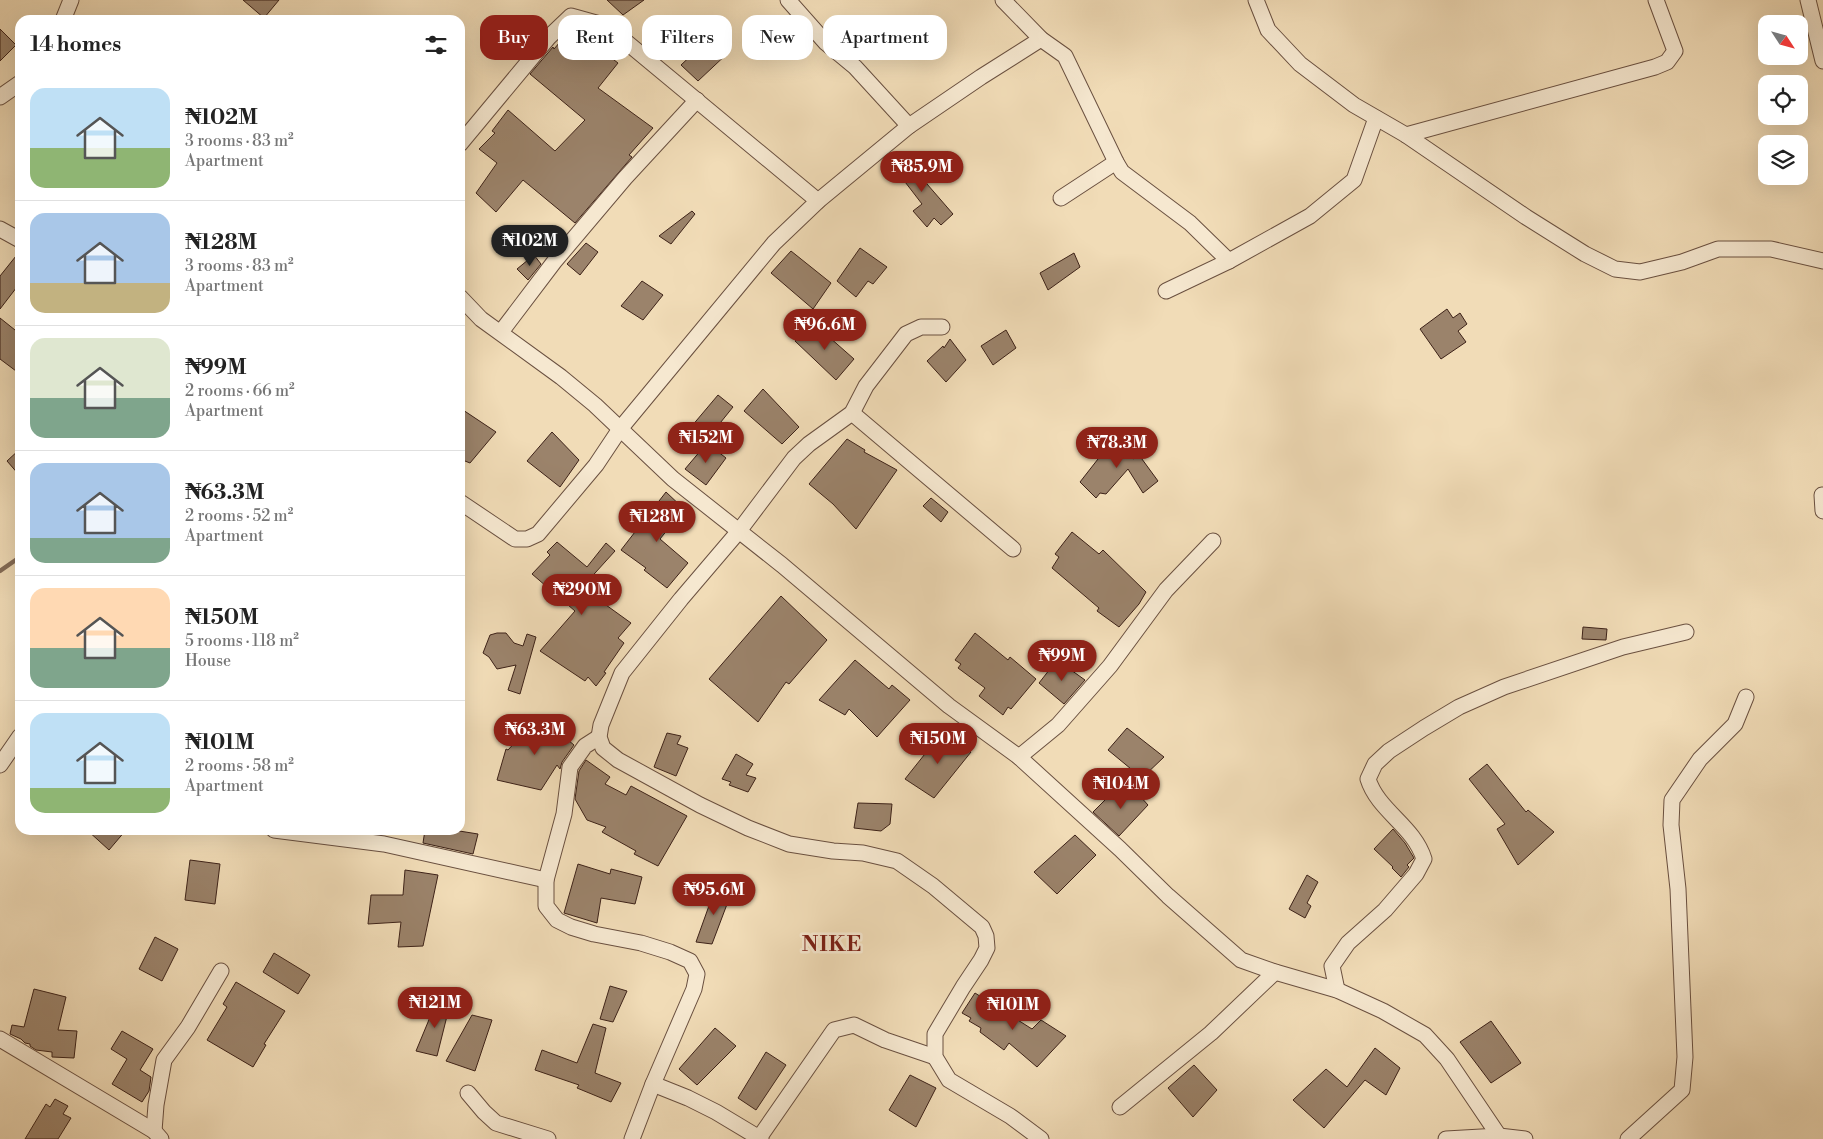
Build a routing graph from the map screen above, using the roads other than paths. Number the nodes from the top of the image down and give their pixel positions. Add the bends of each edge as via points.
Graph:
1 (71, 0) edge
2 (788, 0) edge
3 (1003, 0) edge
4 (1256, 0) edge
5 (1656, 0) edge
6 (1808, 0) edge
7 (65, 15) edge
8 (1041, 39) junction
9 (1823, 61) edge
10 (15, 86) edge
11 (0, 97) edge
12 (697, 100) junction
13 (1376, 118) junction
14 (909, 126) junction
15 (1406, 135) junction
16 (465, 138) edge
17 (1116, 162) junction
18 (1061, 198) dead end
19 (818, 200) junction
20 (0, 229) edge
21 (15, 237) edge
22 (1229, 261) junction
23 (1823, 261) edge
24 (1166, 291) dead end
25 (465, 302) edge
26 (942, 327) dead end
27 (501, 332) junction
28 (852, 413) junction
29 (620, 429) junction
30 (1822, 495) dead end
31 (465, 505) edge
32 (1823, 511) edge
33 (739, 531) junction
34 (1213, 541) dead end
35 (1013, 549) dead end
36 (1686, 632) dead end
37 (1746, 697) dead end
38 (599, 737) junction
39 (15, 743) edge
40 (1019, 757) junction
41 (0, 765) edge
42 (313, 835) edge
43 (546, 880) junction
44 (221, 971) dead end
45 (1275, 972) junction
46 (1337, 990) junction
47 (0, 1039) edge
48 (935, 1057) junction
49 (653, 1084) junction
50 (468, 1093) dead end
51 (1120, 1107) dead end
52 (158, 1135) edge
53 (1499, 1136) junction
54 (548, 1139) edge
55 (632, 1139) edge
56 (760, 1139) edge
57 (1041, 1139) edge
58 (1446, 1139) edge
59 (1525, 1139) edge
60 (1628, 1139) edge

1 - 7 street
2 - 14 street
3 - 8 street
4 - 13 street via 1268,30 1300,64
5 - 15 street via 1675,51 1667,62 1655,68
6 - 9 street
8 - 14 street
8 - 17 street via 1065,56
10 - 11 street
12 - 16 street via 607,26 571,16 548,37
12 - 19 street
12 - 27 street via 554,262
13 - 15 street
13 - 22 street via 1354,180 1310,216
14 - 19 street
15 - 23 street via 1526,217 1614,269 1640,272 1718,249 1770,249
17 - 18 street
17 - 22 street via 1122,172 1190,223
19 - 29 street via 774,243
20 - 21 street
22 - 24 street
25 - 27 street
26 - 28 street via 921,327 906,334 866,386
27 - 29 street via 561,377
28 - 33 street via 794,458
28 - 35 street
29 - 31 street via 596,464 538,534 527,539 515,539
29 - 33 street via 673,479
30 - 32 street
33 - 38 street via 622,673
33 - 40 street via 949,706
34 - 40 street via 1166,590 1110,666 1058,725
36 - 46 street via 1623,647 1504,687 1459,707 1389,751 1375,764 1368,779 1372,791 1410,832 1424,859 1416,874 1385,910 1348,943 1332,966
37 - 60 street via 1735,724 1700,759 1672,800 1684,1058 1682,1090
38 - 43 street via 585,746 570,768 564,814
38 - 48 street via 603,748 618,760 748,828 789,844 863,853 897,861 982,927 987,948 934,1034
39 - 41 street
40 - 45 street via 1241,960
42 - 43 street via 384,844
43 - 49 street via 546,906 557,920 594,934 670,952 690,961 697,974 694,989
44 - 52 street via 164,1060 156,1105
45 - 46 street
45 - 51 street via 1211,1033
46 - 53 street via 1383,1010 1426,1035 1447,1059
47 - 52 street
48 - 56 street via 885,1040 854,1025 834,1030
48 - 57 street via 949,1080 1010,1116
49 - 55 street
49 - 56 street via 716,1112
50 - 54 street via 496,1123
53 - 58 street
53 - 59 street

